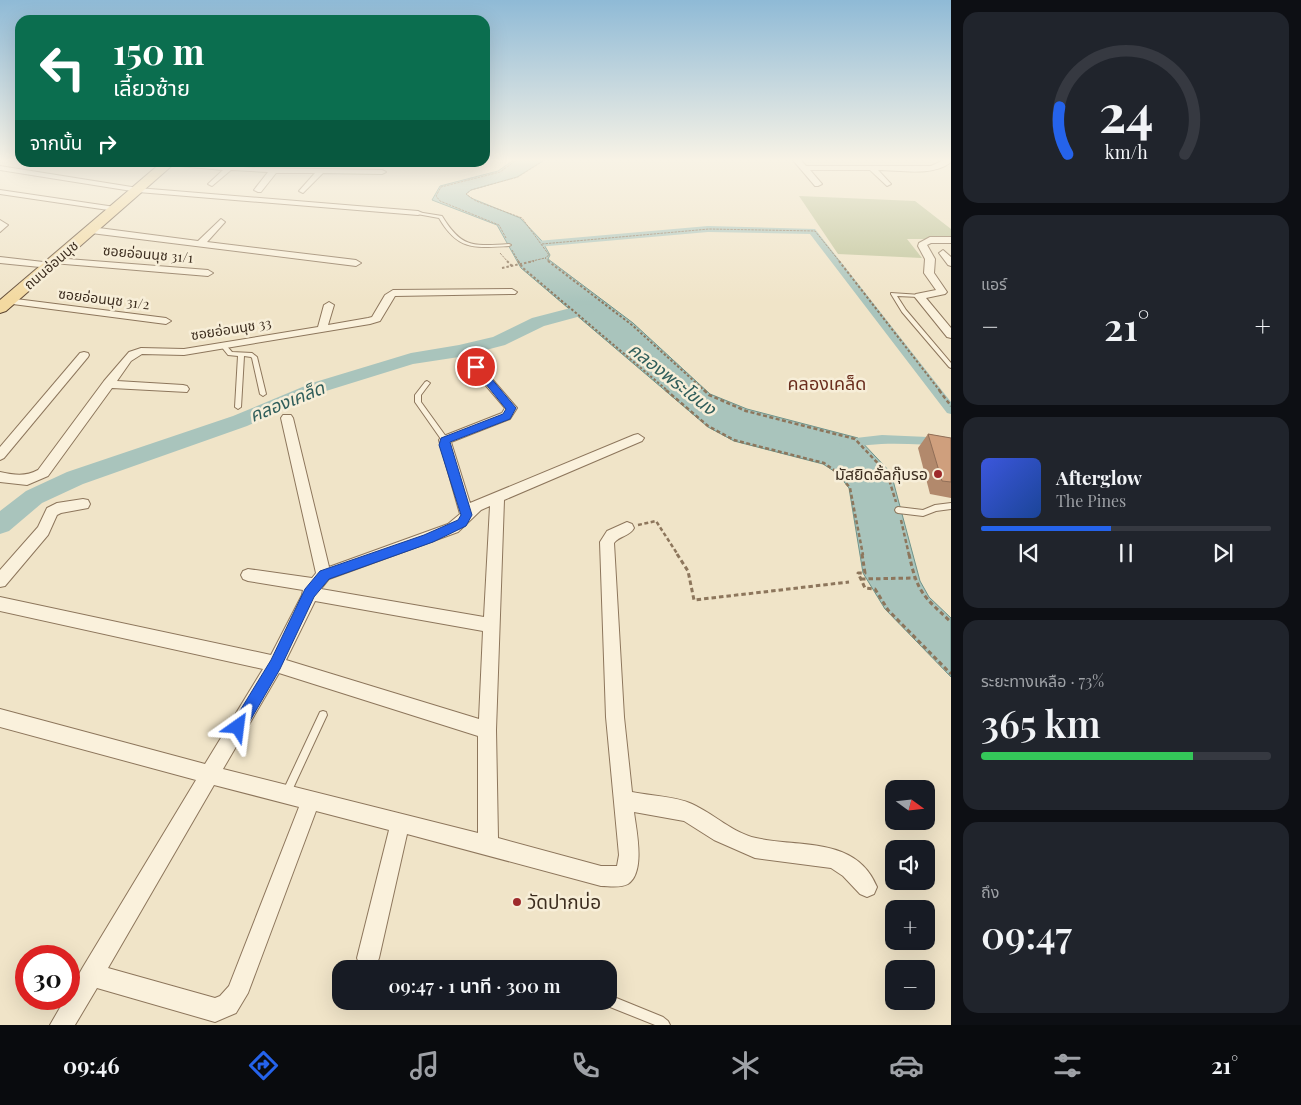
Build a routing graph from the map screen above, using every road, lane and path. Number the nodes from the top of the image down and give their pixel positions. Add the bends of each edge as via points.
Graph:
1 (104, 207) edge
2 (345, 207) edge
3 (454, 207) edge
4 (492, 207) edge
5 (112, 208) junction
6 (418, 213) joint
7 (221, 222) dead end
8 (0, 223) edge
9 (0, 229) edge
10 (91, 230) junction
11 (951, 240) edge
12 (923, 243) junction
13 (200, 244) junction
14 (542, 244) junction
15 (508, 245) junction
16 (493, 246) junction
17 (951, 246) edge
18 (943, 253) dead end
19 (545, 258) junction
20 (0, 260) edge
21 (49, 263) junction
22 (356, 263) dead end
23 (951, 263) edge
24 (520, 264) junction
25 (512, 266) junction
26 (502, 268) dead end
27 (208, 273) dead end
28 (512, 292) dead end
29 (919, 296) junction
30 (3, 303) edge
31 (329, 305) dead end
32 (166, 321) dead end
33 (322, 329) junction
34 (951, 335) edge
35 (223, 345) junction
36 (84, 355) dead end
37 (241, 355) junction
38 (951, 366) edge
39 (476, 367) dead end
40 (427, 383) dead end
41 (108, 384) junction
42 (183, 389) dead end
43 (263, 394) dead end
44 (951, 406) edge
45 (238, 408) dead end
46 (287, 418) dead end
47 (638, 438) dead end
48 (445, 440) junction
49 (0, 455) edge
50 (0, 477) edge
51 (497, 498) junction
52 (83, 504) dead end
53 (951, 506) edge
54 (898, 510) junction
55 (467, 515) junction
56 (627, 528) joint
57 (248, 575) dead end
58 (914, 578) junction
59 (861, 579) junction
60 (0, 581) edge
61 (849, 582) dead end
62 (316, 584) junction
63 (0, 604) edge
64 (951, 622) edge
65 (492, 625) junction
66 (275, 664) junction
67 (951, 674) edge
68 (323, 715) dead end
69 (0, 718) edge
70 (487, 730) junction
71 (210, 775) junction
72 (286, 794) junction
73 (311, 800) junction
74 (623, 800) junction
75 (400, 823) junction
76 (488, 845) junction
77 (867, 887) dead end
78 (368, 958) dead end
79 (91, 975) junction
80 (617, 1004) edge
81 (62, 1025) edge
82 (664, 1025) edge

1 - 5 street
2 - 6 street
3 - 15 path via 499,225
4 - 14 path via 521,217
5 - 10 main road, ถนนอ่อนนุช
5 - 21 main road, ถนนอ่อนนุช
6 - 16 lane via 441,217 459,242
7 - 13 street
8 - 9 street via 4,225
10 - 13 street
10 - 21 main road, ถนนอ่อนนุช
11 - 12 street
12 - 17 street
12 - 29 street via 930,259 929,273 942,292
13 - 22 street
14 - 19 path via 549,255
14 - 44 path via 709,229 815,231
15 - 16 lane
15 - 24 path
16 - 25 path
18 - 23 street
19 - 24 path
19 - 54 path via 632,325 709,394 746,411 855,439 888,473
20 - 21 street, ซอยอ่อนนุช 31/1
21 - 27 street, ซอยอ่อนนุช 31/1
21 - 30 main road, ถนนอ่อนนุช
24 - 25 path
24 - 59 path via 708,426 734,440 824,463 838,473 850,488 865,568 865,574 858,573
25 - 26 path
28 - 33 street, ซอยอ่อนนุช 33 via 393,293 376,319
29 - 34 street
29 - 38 lane via 893,294
30 - 32 street, ซอยอ่อนนุช 31/2
31 - 33 street
33 - 35 street, ซอยอ่อนนุช 33
35 - 37 lane via 230,354
35 - 41 street, ซอยอ่อนนุช 33 via 178,352 141,350 127,359
36 - 49 street
37 - 43 lane via 255,358
37 - 45 lane
39 - 48 street via 511,408 510,413
40 - 48 lane via 418,395 418,402
41 - 42 street
41 - 50 street, ซอยอ่อนนุช 33 via 43,473 25,481
46 - 62 street
47 - 51 street
48 - 55 street
51 - 55 street via 476,506
51 - 65 street
52 - 60 street via 57,508 52,512 43,532
53 - 54 lane via 923,513
54 - 58 path
55 - 62 street via 453,528
56 - 61 path via 656,521 688,571 694,600
56 - 74 street via 612,535 607,542 615,717
57 - 62 street
58 - 59 path
58 - 64 path via 924,597
59 - 67 path via 865,588 875,589 888,610
62 - 65 street
62 - 66 street
63 - 66 street
65 - 70 street
66 - 70 street
66 - 71 street
68 - 72 lane
69 - 71 street
70 - 76 street
71 - 72 street
71 - 79 street
72 - 73 street
73 - 75 street
73 - 79 street via 231,1003 216,1010
74 - 76 street via 629,855 622,876 601,876
74 - 77 street via 687,812 728,837 755,848 839,861 852,869
75 - 76 street
75 - 78 street
79 - 81 street
80 - 82 lane

